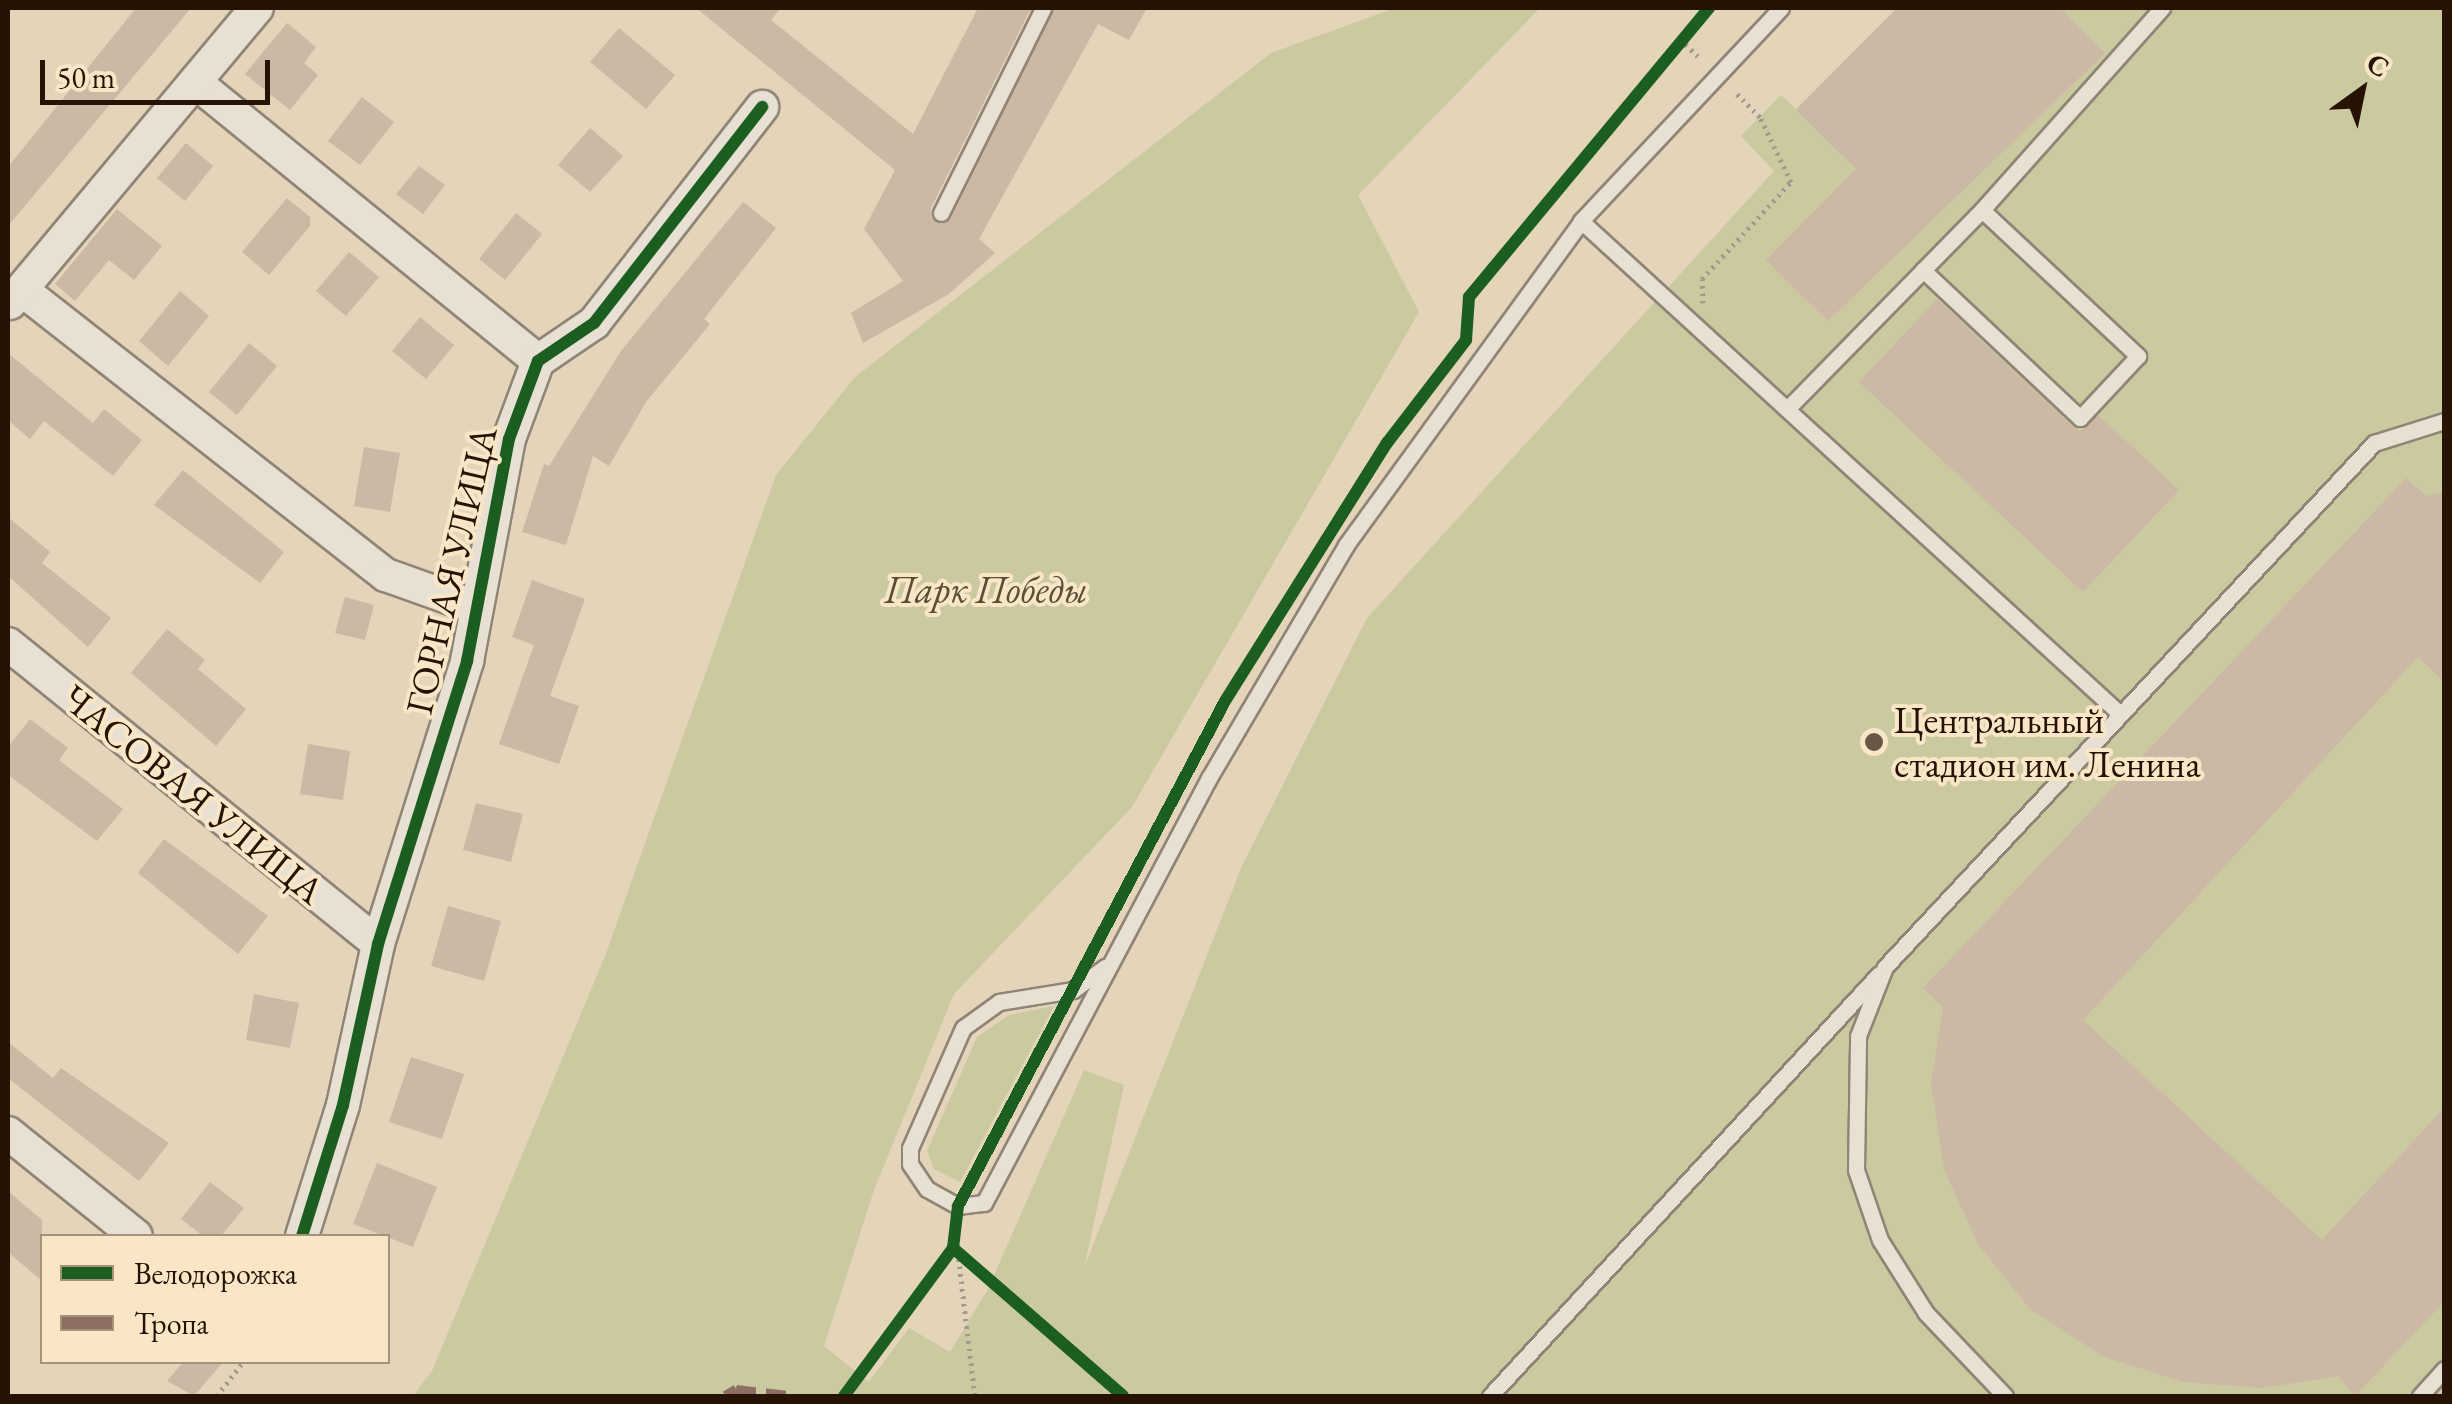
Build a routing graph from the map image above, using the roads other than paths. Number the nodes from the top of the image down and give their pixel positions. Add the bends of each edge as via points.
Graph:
1 (258, 8) edge
2 (1043, 8) edge
3 (1781, 8) edge
4 (2162, 8) edge
5 (195, 82) junction
6 (762, 108) dead end
7 (1982, 210) junction
8 (942, 212) dead end
9 (1581, 221) junction
10 (1923, 270) junction
11 (15, 298) edge
12 (538, 361) junction
13 (1786, 409) junction
14 (2444, 421) edge
15 (476, 608) junction
16 (8, 644) edge
17 (2118, 712) junction
18 (378, 944) junction
19 (1106, 967) junction
20 (1886, 967) junction
21 (8, 1133) edge
22 (134, 1234) edge
23 (303, 1234) edge
24 (2444, 1369) edge
25 (1490, 1396) edge
26 (2004, 1396) edge
27 (2420, 1396) edge

1 - 5 street
2 - 8 lane
3 - 9 lane
4 - 7 lane
5 - 11 street
5 - 12 street
6 - 12 street via 594,323
7 - 10 lane
7 - 10 lane via 2138,356 2080,418
9 - 13 lane
9 - 19 lane via 1346,544
10 - 13 lane
11 - 15 street via 386,575
12 - 15 street, ГОРНАЯ УЛИЦА via 509,438
13 - 17 lane
14 - 17 lane via 2374,443
15 - 18 street, ГОРНАЯ УЛИЦА via 467,662
16 - 18 street, ЧАСОВАЯ УЛИЦА
17 - 20 lane
18 - 23 street, ГОРНАЯ УЛИЦА via 344,1105
19 - 19 lane via 984,1202 958,1206 927,1189 910,1164 910,1148 963,1028 999,1002 1073,990
20 - 25 lane
20 - 26 lane via 1858,1036 1856,1170 1880,1240 1926,1313
21 - 22 street
24 - 27 lane

